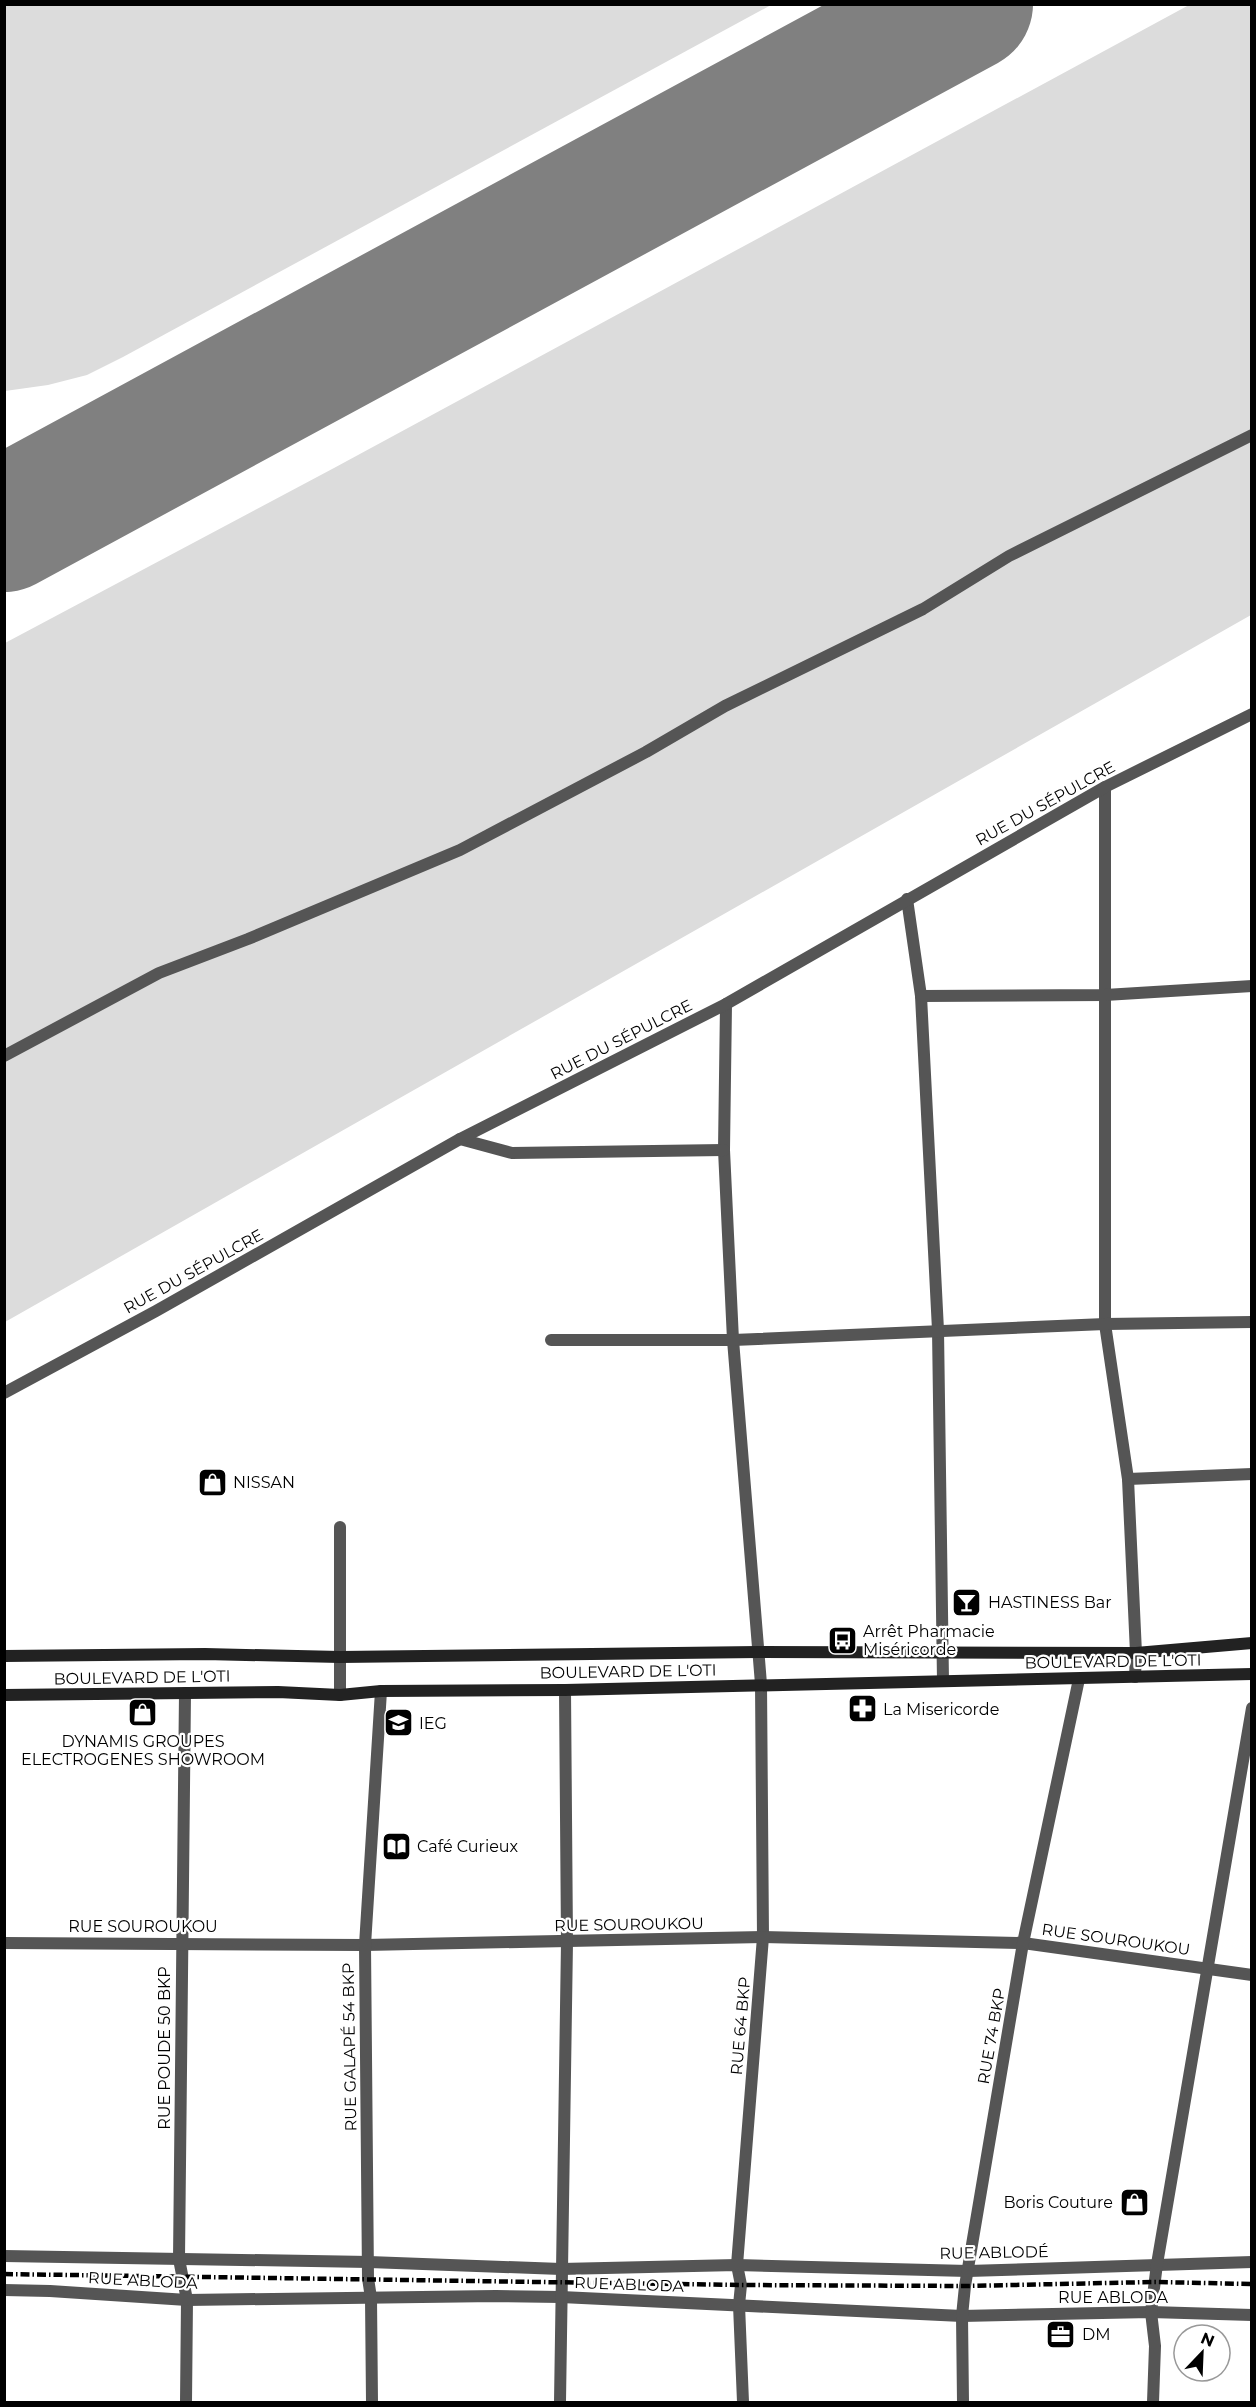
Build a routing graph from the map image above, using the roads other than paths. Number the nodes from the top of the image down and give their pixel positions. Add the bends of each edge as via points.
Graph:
1 (1251, 435) edge
2 (1251, 714) edge
3 (1105, 787) junction
4 (907, 899) junction
5 (1251, 986) edge
6 (1105, 995) junction
7 (921, 996) junction
8 (726, 1004) junction
9 (4, 1056) edge
10 (460, 1139) junction
11 (724, 1150) junction
12 (1251, 1322) edge
13 (1105, 1324) junction
14 (938, 1330) junction
15 (551, 1340) dead end
16 (733, 1340) junction
17 (4, 1393) edge
18 (1251, 1474) edge
19 (1128, 1479) junction
20 (340, 1527) dead end
21 (1251, 1643) edge
22 (758, 1652) junction
23 (943, 1652) junction
24 (1136, 1653) junction
25 (4, 1656) edge
26 (340, 1657) junction
27 (1251, 1674) edge
28 (1135, 1677) junction
29 (1079, 1679) junction
30 (943, 1681) junction
31 (761, 1684) junction
32 (565, 1690) junction
33 (381, 1691) junction
34 (185, 1694) junction
35 (4, 1695) edge
36 (340, 1695) junction
37 (1251, 1708) edge
38 (764, 1937) junction
39 (181, 1942) junction
40 (567, 1942) junction
41 (4, 1943) edge
42 (1023, 1943) junction
43 (365, 1945) junction
44 (1208, 1968) junction
45 (1251, 1975) edge
46 (4, 2256) edge
47 (178, 2259) junction
48 (369, 2262) junction
49 (1251, 2262) edge
50 (1157, 2264) junction
51 (737, 2265) junction
52 (561, 2269) junction
53 (968, 2271) junction
54 (4, 2290) edge
55 (561, 2297) junction
56 (371, 2298) junction
57 (187, 2300) junction
58 (739, 2305) junction
59 (1151, 2312) junction
60 (1251, 2315) edge
61 (962, 2316) junction
62 (186, 2403) edge
63 (372, 2403) edge
64 (560, 2403) edge
65 (743, 2403) edge
66 (963, 2403) edge
67 (1153, 2403) edge

1 - 9 street via 1009,556 923,609 725,706 646,753 460,850 159,973
2 - 3 street, RUE DU SÉPULCRE
3 - 4 street, RUE DU SÉPULCRE
3 - 6 street
4 - 7 street
4 - 8 street, RUE DU SÉPULCRE
5 - 6 street
6 - 7 street
6 - 13 street
7 - 14 street
8 - 10 street, RUE DU SÉPULCRE
8 - 11 street, RUE 64 BKP
10 - 11 street via 512,1153
10 - 17 street, RUE DU SÉPULCRE
11 - 16 street, RUE 64 BKP
12 - 13 street
13 - 14 street
13 - 19 street
14 - 16 street
14 - 23 street
15 - 16 street
16 - 22 street, RUE 64 BKP
18 - 19 street
19 - 24 street
20 - 26 street
21 - 24 main road, BOULEVARD DE L'OTI
22 - 23 main road, BOULEVARD DE L'OTI
22 - 26 main road, BOULEVARD DE L'OTI
22 - 31 street, RUE 64 BKP
23 - 24 main road, BOULEVARD DE L'OTI
23 - 30 street
24 - 28 street
25 - 26 main road, BOULEVARD DE L'OTI
26 - 36 street
27 - 28 main road, BOULEVARD DE L'OTI
28 - 29 main road, BOULEVARD DE L'OTI
29 - 30 main road, BOULEVARD DE L'OTI
29 - 42 street, RUE 74 BKP
30 - 31 main road, BOULEVARD DE L'OTI
31 - 32 main road, BOULEVARD DE L'OTI
31 - 38 street, RUE 64 BKP
32 - 33 main road, BOULEVARD DE L'OTI
32 - 40 street
33 - 36 main road, BOULEVARD DE L'OTI
33 - 43 street, RUE GALAPÉ 54 BKP
34 - 35 main road, BOULEVARD DE L'OTI
34 - 36 main road, BOULEVARD DE L'OTI
34 - 39 street, RUE POUDE 50 BKP
37 - 44 street
38 - 40 street, RUE SOUROUKOU
38 - 42 street, RUE SOUROUKOU
38 - 51 street, RUE 64 BKP
39 - 41 street, RUE SOUROUKOU
39 - 43 street, RUE SOUROUKOU
39 - 47 street, RUE POUDE 50 BKP
40 - 43 street, RUE SOUROUKOU
40 - 52 street
42 - 44 street, RUE SOUROUKOU
42 - 53 street, RUE 74 BKP
43 - 48 street, RUE GALAPÉ 54 BKP
44 - 45 street, RUE SOUROUKOU
44 - 50 street
46 - 47 street, RUE ABLODÉ
47 - 48 street, RUE ABLODÉ
47 - 57 street, RUE POUDE 50 BKP
48 - 52 street, RUE ABLODÉ
48 - 56 street, RUE GALAPÉ 54 BKP
49 - 50 street, RUE ABLODÉ
50 - 53 street, RUE ABLODÉ
50 - 59 street
51 - 52 street, RUE ABLODÉ
51 - 53 street, RUE ABLODÉ
51 - 58 street, RUE 64 BKP via 741,2284
52 - 55 street
53 - 61 street, RUE 74 BKP
54 - 57 street, RUE ABLODA
55 - 56 street, RUE ABLODA
55 - 58 street, RUE ABLODA
55 - 64 street
56 - 57 street, RUE ABLODA
56 - 63 street, RUE GALAPÉ 54 BKP
57 - 62 street, RUE POUDE 50 BKP
58 - 61 street, RUE ABLODA
58 - 65 street, RUE 64 BKP
59 - 60 street, RUE ABLODA
59 - 61 street, RUE ABLODA
59 - 67 street via 1155,2346
61 - 66 street, RUE 74 BKP

